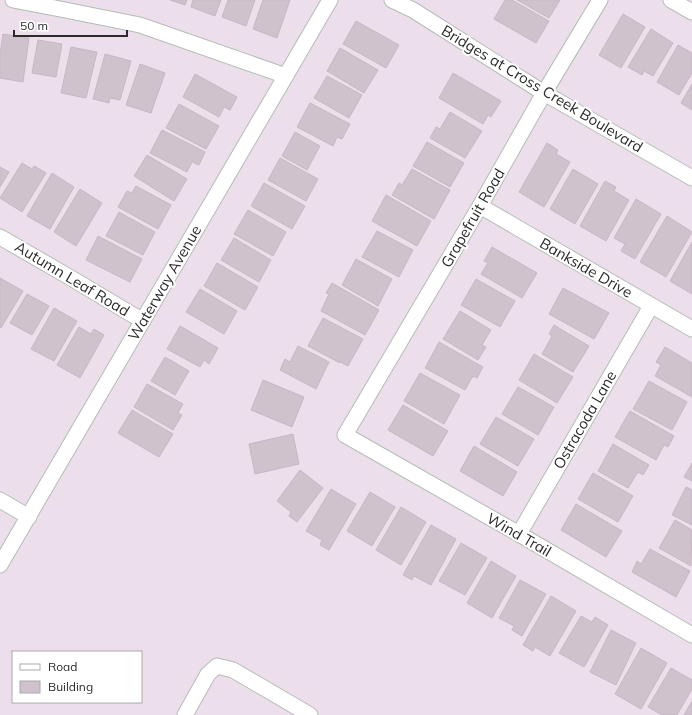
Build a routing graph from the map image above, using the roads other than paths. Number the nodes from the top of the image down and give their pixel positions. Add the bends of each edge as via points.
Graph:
1 (13, 0) edge
2 (330, 0) edge
3 (392, 0) edge
4 (600, 0) edge
5 (671, 0) edge
6 (692, 12) edge
7 (286, 76) junction
8 (544, 92) junction
9 (692, 178) edge
10 (480, 206) junction
11 (0, 237) edge
12 (651, 306) junction
13 (143, 321) junction
14 (692, 329) edge
15 (345, 435) joint
16 (0, 500) edge
17 (29, 516) junction
18 (519, 534) junction
19 (0, 565) edge
20 (692, 634) edge
21 (185, 715) edge
22 (310, 715) edge

1 - 7 street via 140,25
2 - 7 street, Waterway Avenue
3 - 8 street, Bridges at Cross Creek Boulevard via 413,10
4 - 8 street, Grapefruit Road
5 - 6 street
7 - 13 street, Waterway Avenue
8 - 9 street, Bridges at Cross Creek Boulevard
8 - 10 street, Grapefruit Road
10 - 12 street, Bankside Drive
10 - 15 street, Grapefruit Road
11 - 13 street, Autumn Leaf Road
12 - 14 street, Bankside Drive
12 - 18 street, Ostracoda Lane
13 - 17 street, Waterway Avenue
15 - 18 street, Wind Trail
16 - 17 street
17 - 19 street, Waterway Avenue
18 - 20 street, Wind Trail
21 - 22 street via 208,674 216,666 233,670

